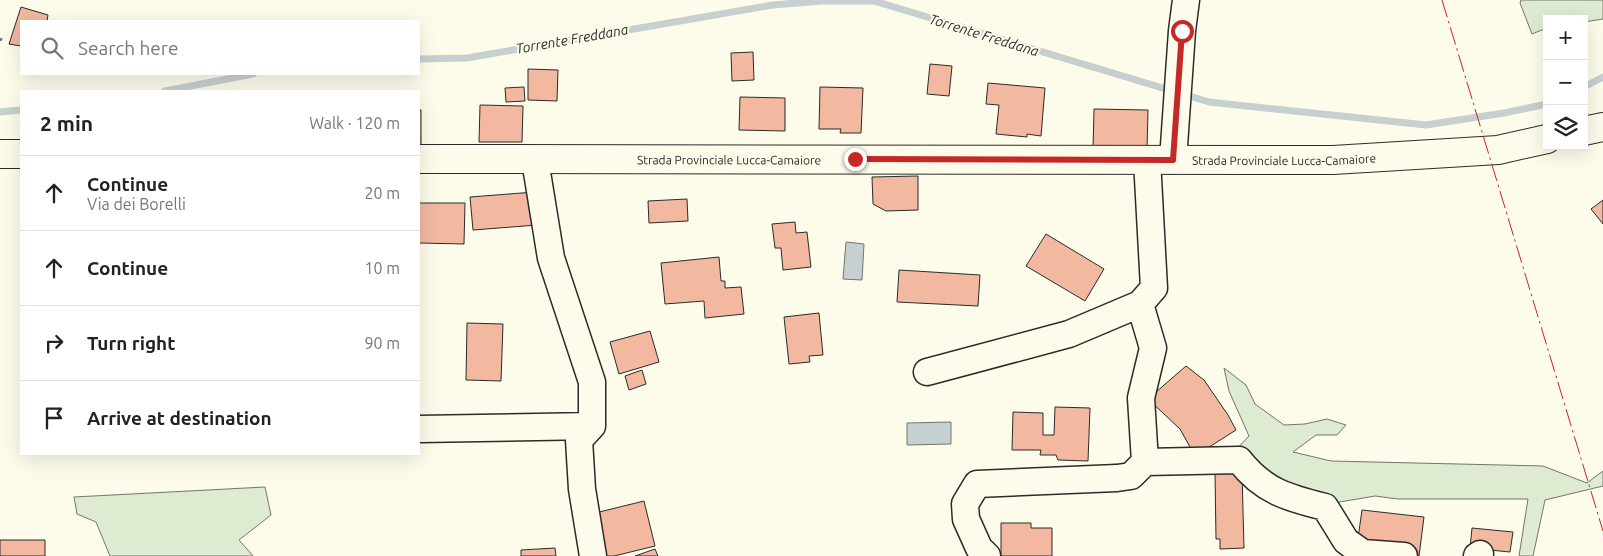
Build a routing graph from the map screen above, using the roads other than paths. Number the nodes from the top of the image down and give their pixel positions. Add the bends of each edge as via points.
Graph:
1 (1186, 0) edge
2 (1603, 127) edge
3 (1588, 130) edge
4 (1543, 140) edge
5 (0, 154) edge
6 (20, 154) edge
7 (420, 159) edge
8 (535, 160) junction
9 (1160, 160) junction
10 (1140, 304) junction
11 (927, 372) dead end
12 (592, 426) junction
13 (420, 429) edge
14 (1145, 462) junction
15 (593, 556) edge
16 (987, 556) edge
17 (1404, 556) edge

1 - 9 street via 1176,110
2 - 3 main road
4 - 9 main road, Strada Provinciale Lucca-Camaiore via 1498,150 1333,160
5 - 6 main road
7 - 8 main road, Strada Provinciale Lucca-Camaiore
8 - 9 main road, Strada Provinciale Lucca-Camaiore
8 - 12 street via 551,258 592,382
9 - 10 street via 1154,288
10 - 11 street via 1069,334
10 - 14 street via 1153,348 1142,398
12 - 13 street
12 - 15 street via 579,440 582,489
14 - 16 street via 1131,476 1117,478 977,484 965,504 966,520 978,548
14 - 17 street via 1239,460 1250,475 1265,486 1288,498 1324,507 1346,541 1363,553

